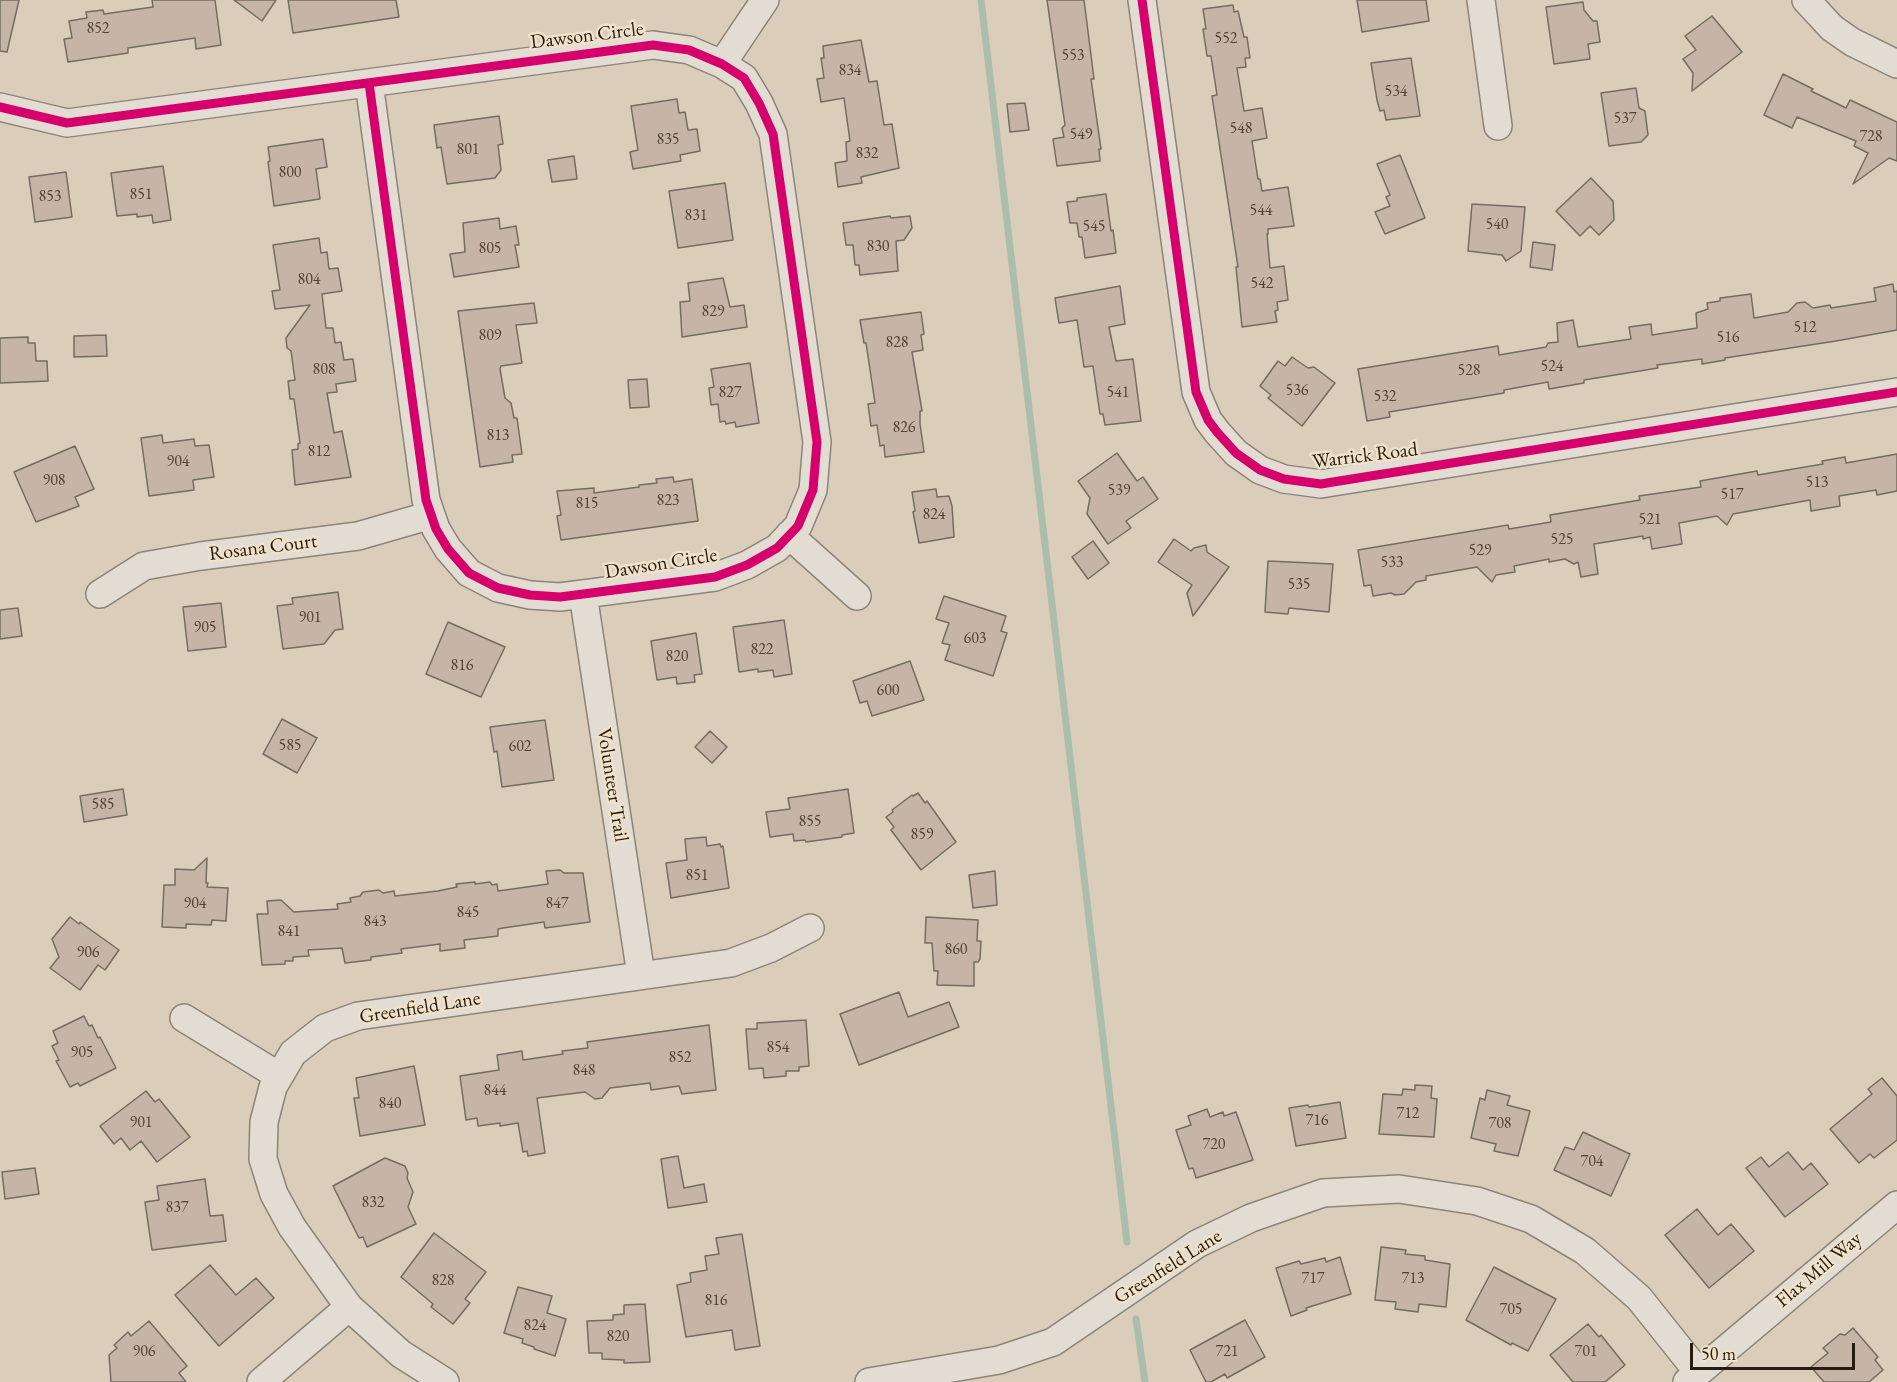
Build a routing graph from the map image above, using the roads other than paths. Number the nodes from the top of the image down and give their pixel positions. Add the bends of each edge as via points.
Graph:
1 (765, 0) edge
2 (1142, 0) edge
3 (1481, 0) edge
4 (1806, 0) edge
5 (722, 64) junction
6 (1897, 64) edge
7 (369, 83) junction
8 (0, 107) edge
9 (1498, 126) dead end
10 (1897, 392) edge
11 (431, 515) junction
12 (789, 535) junction
13 (100, 594) dead end
14 (583, 594) junction
15 (857, 596) dead end
16 (810, 928) dead end
17 (641, 975) junction
18 (184, 1018) dead end
19 (279, 1076) junction
20 (1897, 1205) edge
21 (349, 1307) junction
22 (1693, 1377) edge
23 (261, 1382) edge
24 (445, 1382) edge
25 (869, 1382) edge

1 - 5 street
2 - 10 street, Warrick Road via 1196,392 1217,432 1236,453 1260,470 1284,479 1336,482
3 - 9 street
4 - 6 street via 1838,33
5 - 7 street, Dawson Circle via 689,50 652,45
5 - 12 street, Dawson Circle via 744,78 773,134 817,442 813,490 798,526
7 - 8 street, Dawson Circle via 67,123
7 - 11 street, Dawson Circle
11 - 13 street, Rosana Court via 358,536 144,566
11 - 14 street, Dawson Circle via 448,549 478,578 498,588 530,595
12 - 14 street, Dawson Circle via 777,548 715,577
12 - 15 street
14 - 17 street, Volunteer Trail
16 - 17 street, Greenfield Lane via 732,963
17 - 19 street, Greenfield Lane via 358,1016 325,1028 293,1053
18 - 19 street
19 - 21 street, Greenfield Lane via 264,1122 263,1159 274,1194 292,1227
20 - 22 street, Flax Mill Way
21 - 23 street
21 - 24 street, Greenfield Lane via 401,1354
22 - 25 street, Greenfield Lane via 1639,1298 1585,1251 1531,1219 1477,1201 1399,1189 1323,1193 1251,1218 1197,1244 1053,1342 999,1360

